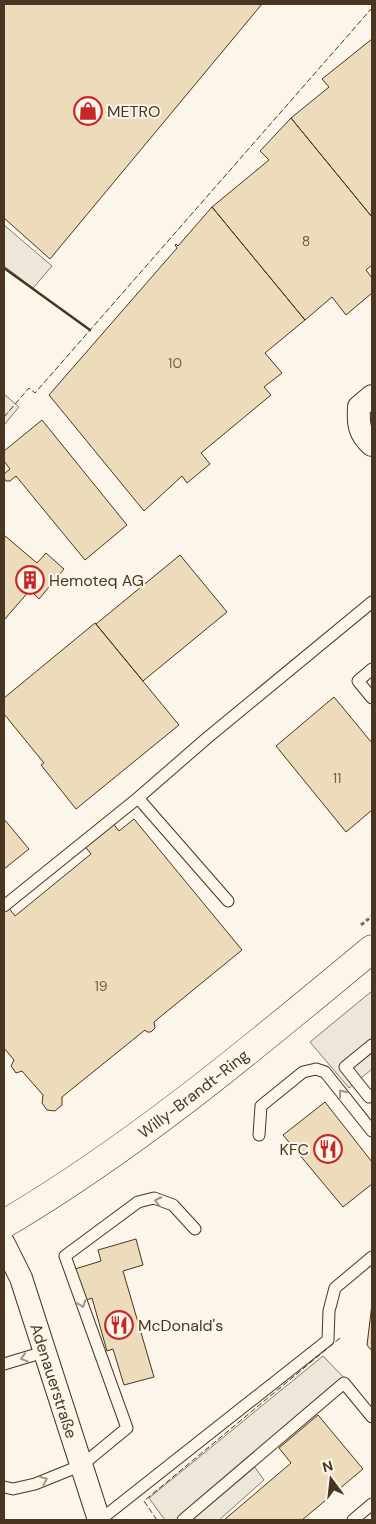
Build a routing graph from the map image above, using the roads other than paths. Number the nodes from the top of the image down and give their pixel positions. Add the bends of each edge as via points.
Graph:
1 (372, 396) edge
2 (372, 445) edge
3 (372, 602) edge
4 (372, 669) edge
5 (372, 698) edge
6 (138, 798) junction
7 (228, 901) dead end
8 (4, 906) edge
9 (372, 949) edge
10 (372, 1045) edge
11 (372, 1095) edge
12 (372, 1131) edge
13 (259, 1135) dead end
14 (4, 1224) edge
15 (195, 1229) dead end
16 (4, 1244) edge
17 (372, 1257) edge
18 (44, 1352) junction
19 (4, 1364) edge
20 (372, 1417) edge
21 (82, 1465) junction
22 (4, 1487) edge
23 (372, 1504) edge
24 (99, 1520) edge
25 (184, 1520) edge
26 (353, 1520) edge

1 - 2 street via 359,407 358,423
3 - 6 lane
4 - 5 lane via 358,681
6 - 7 lane
6 - 8 lane
9 - 14 street, Willy-Brandt-Ring via 173,1110 54,1194
10 - 11 lane via 345,1067 369,1097
12 -> 13 lane via 325,1072 316,1069 303,1072 262,1106
15 -> 21 lane via 173,1206 154,1198 138,1202 65,1256 127,1428
16 - 18 street, Adenauerstraße via 21,1278
17 - 24 lane via 335,1288 328,1311 328,1340
18 -> 19 lane
18 - 21 street, Adenauerstraße
20 - 25 lane via 344,1383
22 -> 21 lane via 13,1489 35,1484
21 - 24 street, Adenauerstraße
23 - 26 lane

